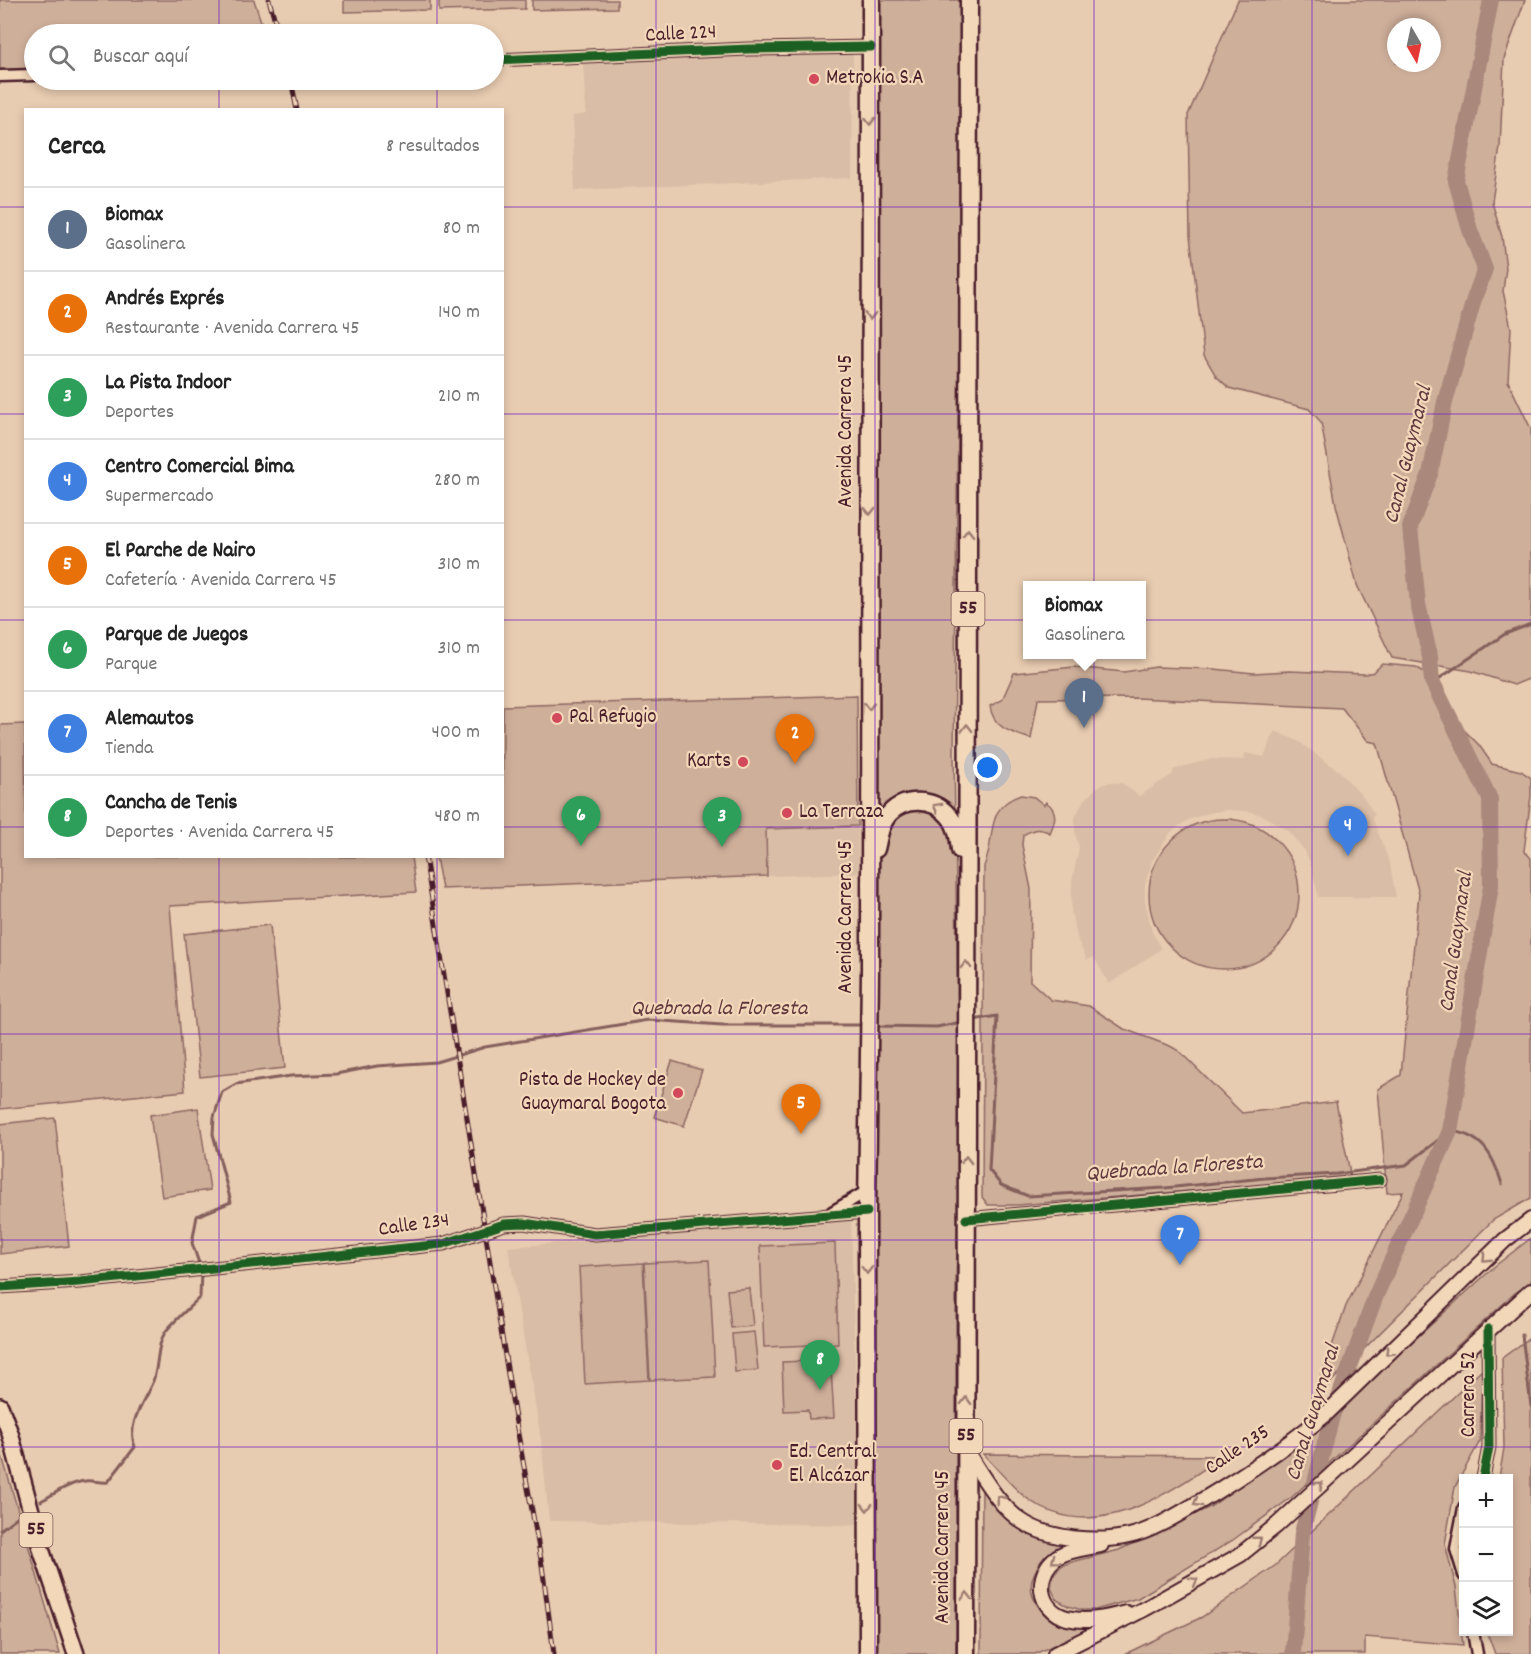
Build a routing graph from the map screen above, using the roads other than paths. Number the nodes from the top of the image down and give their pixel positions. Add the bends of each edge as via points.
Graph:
1 (871, 0) edge
2 (969, 0) edge
3 (871, 47) junction
4 (504, 60) edge
5 (24, 75) edge
6 (0, 76) edge
7 (870, 911) junction
8 (966, 920) junction
9 (1380, 1180) dead end
10 (867, 1191) junction
11 (867, 1212) junction
12 (829, 1214) junction
13 (966, 1218) junction
14 (1531, 1220) edge
15 (0, 1287) edge
16 (1531, 1291) edge
17 (1488, 1329) junction
18 (1467, 1348) junction
19 (1488, 1365) junction
20 (0, 1406) edge
21 (966, 1451) junction
22 (1487, 1459) junction
23 (1477, 1474) edge
24 (1484, 1474) edge
25 (1459, 1534) edge
26 (1130, 1536) junction
27 (1459, 1559) edge
28 (1148, 1607) junction
29 (1474, 1636) edge
30 (76, 1654) edge
31 (868, 1654) edge
32 (966, 1654) edge
33 (1055, 1654) edge
34 (1478, 1654) edge

1 - 3 highway, Avenida Carrera 45
8 -> 2 highway, Avenida Carrera 45 / 55
3 - 4 street, Calle 224
3 -> 7 highway, Avenida Carrera 45
5 - 6 street
8 -> 7 highway via 957,831 948,815 925,802 904,803 884,820 876,851
7 - 10 highway, Avenida Carrera 45
13 -> 8 highway, Avenida Carrera 45 / 55
9 - 13 street
10 - 11 highway, Avenida Carrera 45
10 - 12 street
11 - 12 street, Calle 234
11 -> 31 highway, Avenida Carrera 45
12 - 15 street, Calle 234 via 595,1234 524,1223 504,1224 443,1244
21 -> 13 highway, Avenida Carrera 45 / 55
14 -> 26 main road, Calle 235 via 1505,1240 1326,1414 1246,1472 1171,1518
16 - 17 main road
17 - 18 main road
17 - 19 street, Carrera 52
18 - 19 street, Carrera 52 via 1481,1352
28 -> 18 main road via 1240,1555
19 - 22 street, Carrera 52
20 - 30 main road, 55
26 -> 21 main road, Calle 235 via 1065,1537 1023,1522 998,1497
32 -> 21 highway, Avenida Carrera 45 / 55
22 - 23 street, Carrera 52
22 - 24 street, Carrera 52
25 - 27 street
26 -> 28 main road via 1058,1556 1041,1580 1041,1595 1050,1609 1080,1620
28 - 33 main road
29 - 34 street

